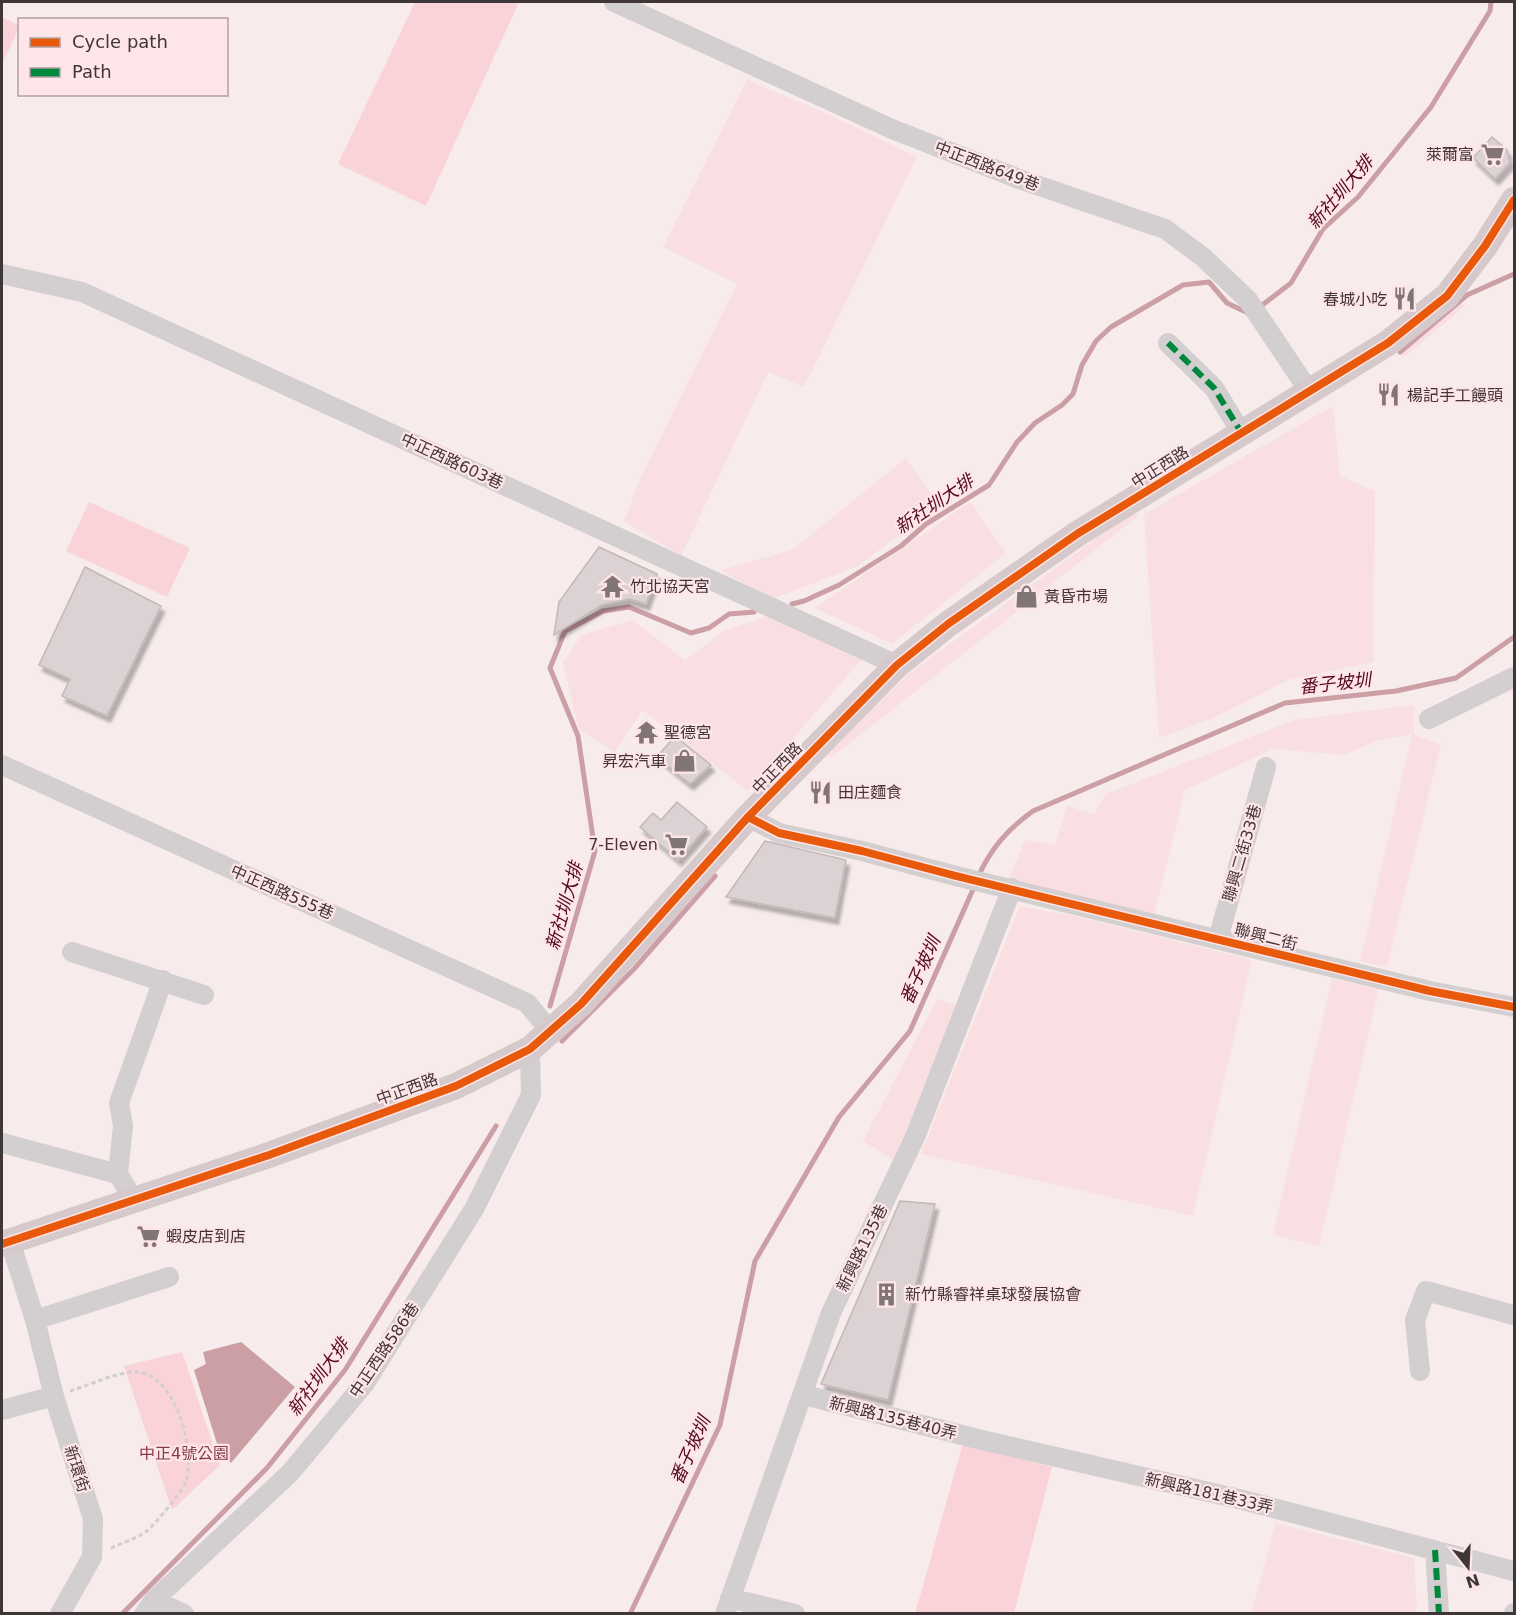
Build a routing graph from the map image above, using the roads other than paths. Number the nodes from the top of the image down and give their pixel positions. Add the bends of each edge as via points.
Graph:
1 (614, 2) edge
2 (1515, 200) edge
3 (2, 274) edge
4 (1168, 343) dead end
5 (1309, 391) junction
6 (1241, 432) junction
7 (897, 665) junction
8 (1515, 677) edge
9 (1429, 719) dead end
10 (2, 765) edge
11 (1266, 767) dead end
12 (748, 817) junction
13 (1012, 888) junction
14 (1218, 939) junction
15 (72, 952) dead end
16 (163, 980) junction
17 (204, 995) dead end
18 (1515, 1007) edge
19 (551, 1032) junction
20 (530, 1049) junction
21 (2, 1143) edge
22 (118, 1174) junction
23 (133, 1199) junction
24 (6, 1243) edge
25 (169, 1277) dead end
26 (1515, 1315) edge
27 (35, 1320) junction
28 (1420, 1371) dead end
29 (804, 1395) junction
30 (54, 1396) junction
31 (2, 1410) edge
32 (982, 1440) joint
33 (1435, 1550) junction
34 (1515, 1571) edge
35 (727, 1606) edge
36 (149, 1607) edge
37 (60, 1614) edge
38 (183, 1614) edge
39 (795, 1614) edge
40 (1439, 1614) edge

1 - 5 street, 中正西路649巷 via 892,129 1019,179 1165,229 1203,256 1248,300
2 - 5 main road, 中正西路 via 1447,296 1388,343
3 - 7 street, 中正西路603巷 via 82,292
4 - 6 street via 1214,388
5 - 6 main road, 中正西路
6 - 7 main road, 中正西路 via 1077,534 948,624
7 - 12 main road, 中正西路
8 - 9 street
10 - 19 street, 中正西路555巷 via 527,1003
11 - 14 street, 聯興二街33巷
12 - 13 street, 聯興二街 via 779,833
12 - 19 main road, 中正西路 via 608,977
13 - 14 street, 聯興二街
13 - 29 street, 新興路135巷 via 915,1137 831,1313
14 - 18 street, 聯興二街 via 1430,991
15 - 16 street
16 - 17 street
16 - 22 street via 119,1103 123,1126
19 - 20 main road, 中正西路
20 - 23 main road, 中正西路 via 456,1086 269,1155
20 - 36 street, 中正西路586巷 via 531,1095 474,1209 365,1383 290,1473
21 - 22 street
22 - 23 street
23 - 24 main road, 中正西路
24 - 27 street, 新環街
25 - 27 street
26 - 28 street via 1426,1291 1415,1320
27 - 30 street, 新環街
29 - 32 street, 新興路135巷40弄
29 - 35 street, 新興路135巷
30 - 31 street
30 - 37 street, 新環街 via 93,1519 92,1557
32 - 33 street, 新興路181巷33弄 via 1239,1499
33 - 34 street, 新興路181巷33弄
33 - 40 street
35 - 39 street
36 - 38 street

